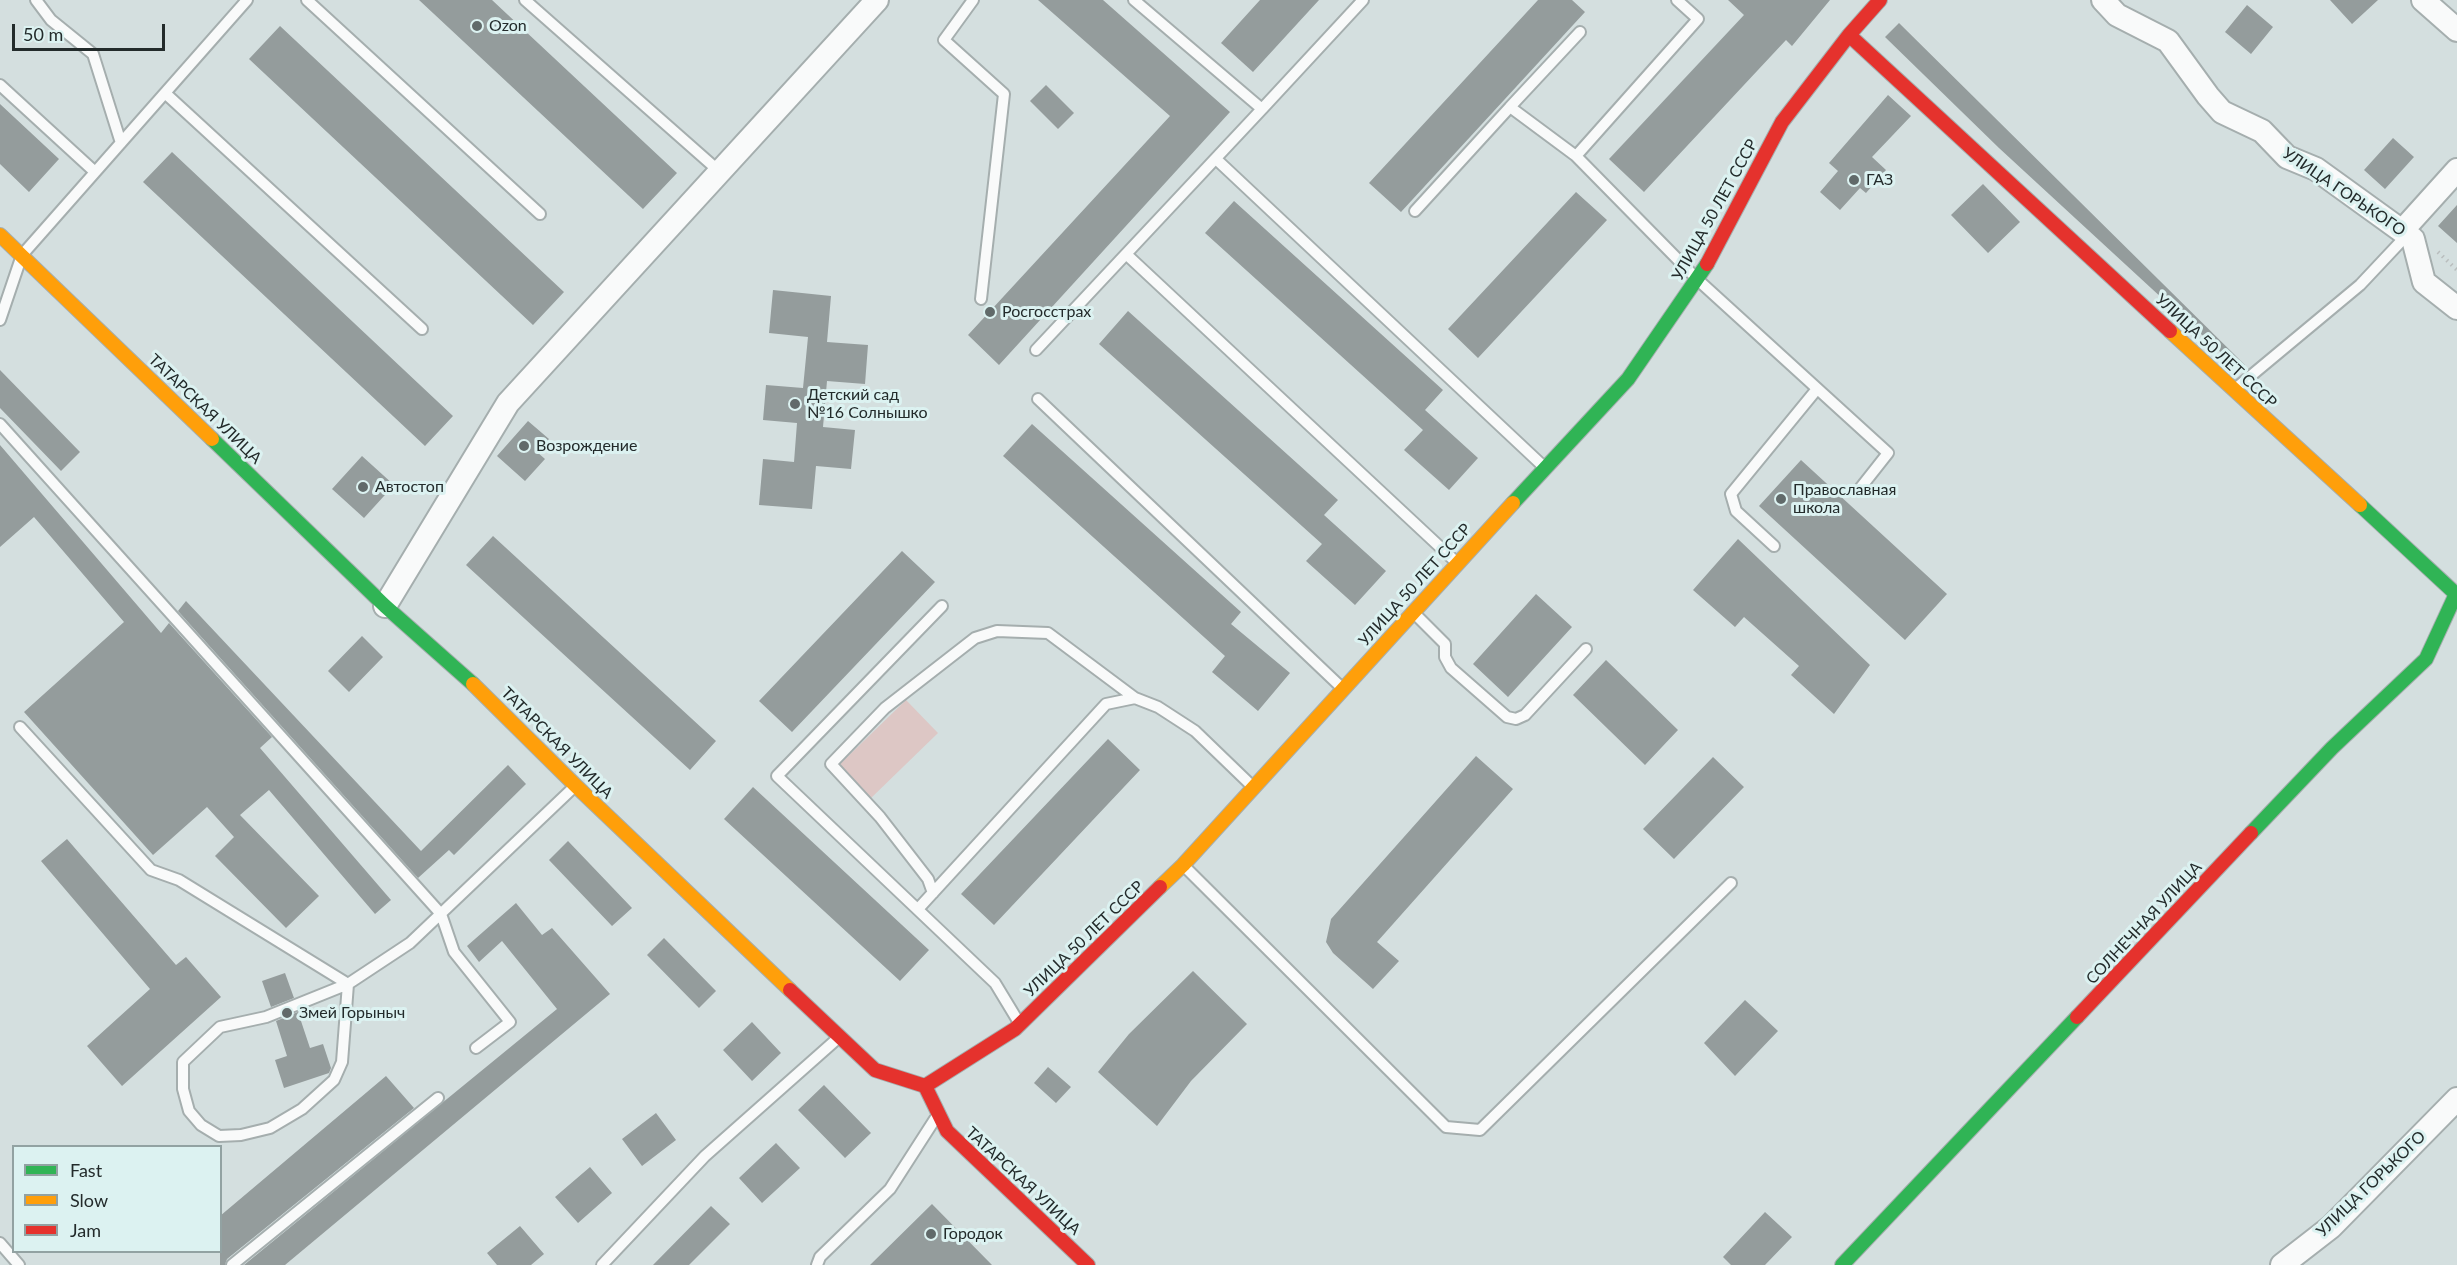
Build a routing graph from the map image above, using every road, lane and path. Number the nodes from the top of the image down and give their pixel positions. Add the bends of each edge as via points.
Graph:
1 (36, 0) edge
2 (248, 0) edge
3 (307, 0) edge
4 (525, 0) edge
5 (877, 0) edge
6 (973, 0) edge
7 (1134, 0) edge
8 (1363, 0) edge
9 (1677, 0) edge
10 (1880, 0) edge
11 (2103, 0) edge
12 (2423, 0) edge
13 (2457, 30) edge
14 (1580, 32) dead end
15 (1849, 35) junction
16 (0, 85) edge
17 (165, 93) junction
18 (1510, 107) junction
19 (1262, 109) junction
20 (121, 143) junction
21 (1576, 156) junction
22 (1216, 159) junction
23 (2457, 170) edge
24 (95, 172) junction
25 (720, 172) junction
26 (1415, 211) dead end
27 (540, 214) dead end
28 (2405, 233) junction
29 (0, 236) edge
30 (1126, 254) junction
31 (22, 255) junction
32 (1698, 280) junction
33 (981, 299) dead end
34 (2457, 308) edge
35 (0, 320) edge
36 (422, 329) dead end
37 (1036, 350) dead end
38 (1817, 389) junction
39 (2234, 390) junction
40 (1038, 399) dead end
41 (0, 424) edge
42 (1545, 468) junction
43 (1858, 491) dead end
44 (1774, 546) dead end
45 (1457, 563) junction
46 (2456, 594) edge
47 (385, 606) junction
48 (942, 606) dead end
49 (1413, 612) junction
50 (1586, 649) dead end
51 (1343, 689) junction
52 (1135, 698) junction
53 (20, 727) dead end
54 (576, 786) junction
55 (1254, 787) junction
56 (1183, 865) junction
57 (1731, 883) dead end
58 (933, 893) junction
59 (918, 909) junction
60 (441, 914) junction
61 (348, 984) junction
62 (1020, 1024) junction
63 (839, 1036) junction
64 (476, 1048) dead end
65 (925, 1086) junction
66 (438, 1098) dead end
67 (2457, 1099) edge
68 (938, 1113) junction
69 (0, 1243) edge
70 (1082, 1263) edge
71 (19, 1265) edge
72 (232, 1265) edge
73 (602, 1265) edge
74 (818, 1265) edge
75 (1842, 1265) edge
76 (2282, 1265) edge

1 - 20 lane via 51,20 93,54
2 - 17 lane
3 - 27 lane
4 - 25 lane
5 - 25 street
6 - 33 lane via 944,40 1004,94
7 - 19 lane
8 - 19 lane
9 - 21 lane via 1698,19
10 - 15 street, УЛИЦА 50 ЛЕТ СССР
11 - 28 street, УЛИЦА ГОРЬКОГО via 2117,15 2168,41 2222,112 2262,131 2287,157 2316,169
12 - 13 street
14 - 18 lane
15 - 32 street, УЛИЦА 50 ЛЕТ СССР via 1782,122
15 - 39 street, УЛИЦА 50 ЛЕТ СССР
16 - 24 lane
17 - 20 lane
17 - 36 lane
18 - 21 lane
18 - 26 lane
19 - 22 lane
20 - 24 lane
21 - 32 lane
22 - 30 lane
22 - 42 lane
23 - 28 street
24 - 31 lane
25 - 47 street via 508,403
28 - 34 street, УЛИЦА ГОРЬКОГО via 2413,239 2424,282
28 - 39 lane via 2360,285
29 - 31 street, ТАТАРСКАЯ УЛИЦА
30 - 37 lane
30 - 45 lane
31 - 35 lane
31 - 47 street, ТАТАРСКАЯ УЛИЦА
32 - 38 lane
32 - 42 street, УЛИЦА 50 ЛЕТ СССР via 1629,379
38 - 43 lane via 1888,453
38 - 44 lane via 1731,494 1736,512
39 - 46 street, УЛИЦА 50 ЛЕТ СССР
40 - 51 lane
41 - 60 lane
42 - 45 street, УЛИЦА 50 ЛЕТ СССР
45 - 49 street, УЛИЦА 50 ЛЕТ СССР
46 - 75 street, СОЛНЕЧНАЯ УЛИЦА via 2426,659 2332,748
47 - 54 street, ТАТАРСКАЯ УЛИЦА via 476,687
48 - 59 lane via 777,776
49 - 50 lane via 1445,644 1451,668 1506,717 1516,719 1525,715
49 - 51 street, УЛИЦА 50 ЛЕТ СССР
51 - 55 street, УЛИЦА 50 ЛЕТ СССР
52 - 55 lane via 1158,707 1195,731
52 - 58 lane via 1106,704
52 - 58 lane via 1048,633 997,631 975,638 885,708 831,764 887,826 928,879
53 - 61 lane via 151,870 179,880
54 - 60 lane
54 - 63 street, ТАТАРСКАЯ УЛИЦА
55 - 56 street, УЛИЦА 50 ЛЕТ СССР
56 - 57 lane via 1446,1127 1480,1130
56 - 62 street, УЛИЦА 50 ЛЕТ СССР
58 - 59 lane
59 - 62 lane via 995,983
60 - 61 lane via 410,943
60 - 64 lane via 454,952 510,1022
61 - 61 lane via 266,1017 220,1027 183,1062 183,1089 189,1111 201,1125 219,1136 241,1136 270,1128 302,1109 334,1080 342,1062
62 - 65 street, УЛИЦА 50 ЛЕТ СССР
63 - 65 street, ТАТАРСКАЯ УЛИЦА via 875,1070
63 - 73 lane via 705,1156
65 - 68 street, ТАТАРСКАЯ УЛИЦА
66 - 72 lane
67 - 76 street, УЛИЦА ГОРЬКОГО via 2331,1227
68 - 70 street, ТАТАРСКАЯ УЛИЦА via 947,1131
68 - 74 lane via 890,1189 820,1257
69 - 71 lane

